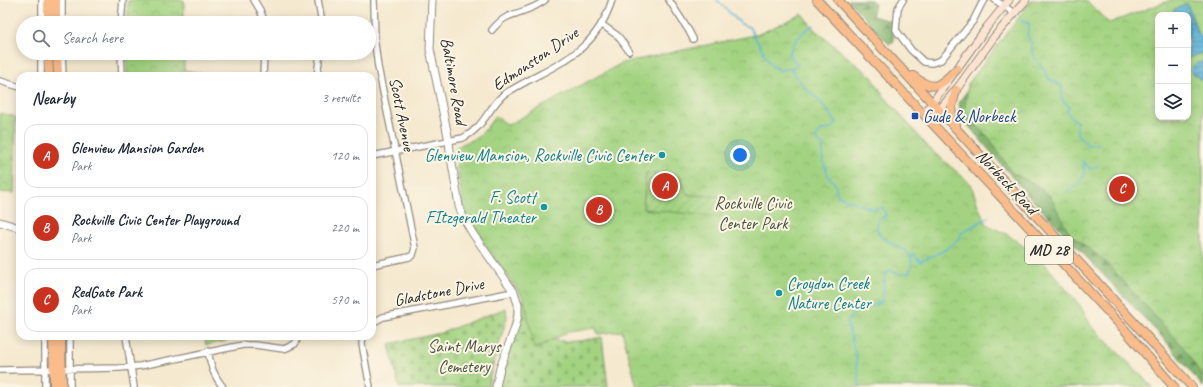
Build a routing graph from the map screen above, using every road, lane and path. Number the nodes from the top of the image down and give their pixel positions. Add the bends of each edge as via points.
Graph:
1 (42, 0) edge
2 (48, 0) edge
3 (56, 0) edge
4 (62, 0) edge
5 (123, 0) edge
6 (254, 0) edge
7 (318, 0) edge
8 (374, 0) edge
9 (432, 0) edge
10 (545, 0) edge
11 (612, 0) edge
12 (668, 0) edge
13 (817, 0) edge
14 (838, 0) edge
15 (903, 0) edge
16 (985, 0) edge
17 (995, 0) edge
18 (1009, 0) edge
19 (1026, 0) edge
20 (1004, 6) junction
21 (1014, 14) junction
22 (42, 16) edge
23 (48, 16) edge
24 (56, 16) edge
25 (62, 16) edge
26 (122, 16) edge
27 (262, 16) edge
28 (321, 16) edge
29 (374, 16) edge
30 (601, 24) junction
31 (492, 30) dead end
32 (693, 39) dead end
33 (376, 49) edge
34 (629, 51) dead end
35 (42, 60) edge
36 (48, 60) edge
37 (57, 60) edge
38 (62, 60) edge
39 (121, 60) edge
40 (264, 60) edge
41 (319, 60) edge
42 (899, 66) junction
43 (957, 69) junction
44 (41, 72) edge
45 (49, 72) edge
46 (58, 72) edge
47 (63, 72) edge
48 (122, 72) edge
49 (263, 72) edge
50 (318, 72) edge
51 (0, 81) edge
52 (16, 86) edge
53 (956, 90) junction
54 (932, 103) junction
55 (939, 110) junction
56 (924, 114) junction
57 (930, 121) junction
58 (959, 132) junction
59 (449, 140) junction
60 (395, 152) junction
61 (376, 155) edge
62 (0, 222) edge
63 (16, 227) edge
64 (376, 263) edge
65 (514, 292) junction
66 (376, 321) edge
67 (45, 340) edge
68 (54, 340) edge
69 (61, 340) edge
70 (70, 340) edge
71 (127, 340) edge
72 (297, 340) edge
73 (362, 340) edge
74 (208, 351) junction
75 (131, 367) junction
76 (45, 369) junction
77 (58, 369) junction
78 (70, 369) junction
79 (0, 370) edge
80 (45, 387) edge
81 (54, 387) edge
82 (62, 387) edge
83 (70, 387) edge
84 (134, 387) edge
85 (223, 387) edge
86 (370, 387) edge
87 (496, 387) edge
88 (1174, 387) edge
89 (1192, 387) edge

1 - 22 street
2 - 23 main road
3 - 24 main road
4 - 25 street
5 - 26 street
6 - 27 street
7 - 28 street
8 - 29 street, Scott Avenue
9 - 59 street, Baltimore Road via 430,49
10 - 31 street via 538,6 506,17
11 - 30 street, Edmonston Drive
12 - 32 street
13 - 56 main road, Norbeck Road / MD 28
14 - 42 main road, Norbeck Road / MD 28
15 - 16 street via 898,8 896,30 911,50 924,62 932,64 946,54 973,21
17 - 20 street
18 - 20 main road
19 - 21 main road
20 - 21 street
20 - 43 main road
21 - 53 main road
30 - 34 street via 618,36
30 - 59 street, Edmonston Drive via 589,42 575,54 497,101 472,133 463,138
33 - 60 street, Scott Avenue
35 - 44 street
36 - 45 main road
37 - 46 main road
38 - 47 street
39 - 48 street
40 - 49 street
41 - 50 street
42 - 43 main road via 924,84 934,86 943,82
42 - 54 main road, Norbeck Road / MD 28
43 - 54 main road
51 - 52 street
53 - 55 main road
53 - 58 main road via 951,110
54 - 55 main road, Norbeck Road / MD 28
54 - 56 main road
55 - 57 main road
55 - 58 main road, Norbeck Road / MD 28
56 - 57 main road, Norbeck Road / MD 28
57 - 88 main road, Norbeck Road / MD 28 via 1125,330
58 - 89 main road, Norbeck Road / MD 28
59 - 60 street, Edmonston Drive
59 - 65 street, Baltimore Road via 463,217
60 - 61 street, Edmonston Drive
60 - 64 street, Scott Avenue via 415,248 413,255
62 - 63 street
65 - 66 street, Gladstone Drive via 383,317
65 - 87 street, Baltimore Road via 518,315
67 - 76 street
68 - 77 main road
69 - 77 main road
70 - 78 street
71 - 75 street
72 - 74 street via 295,344 284,349 243,345
73 - 86 street
74 - 75 street
74 - 85 street via 212,370
75 - 78 street
75 - 84 street
76 - 77 street
76 - 79 street
76 - 80 street
77 - 78 street
77 - 81 main road
77 - 82 main road
78 - 83 street

